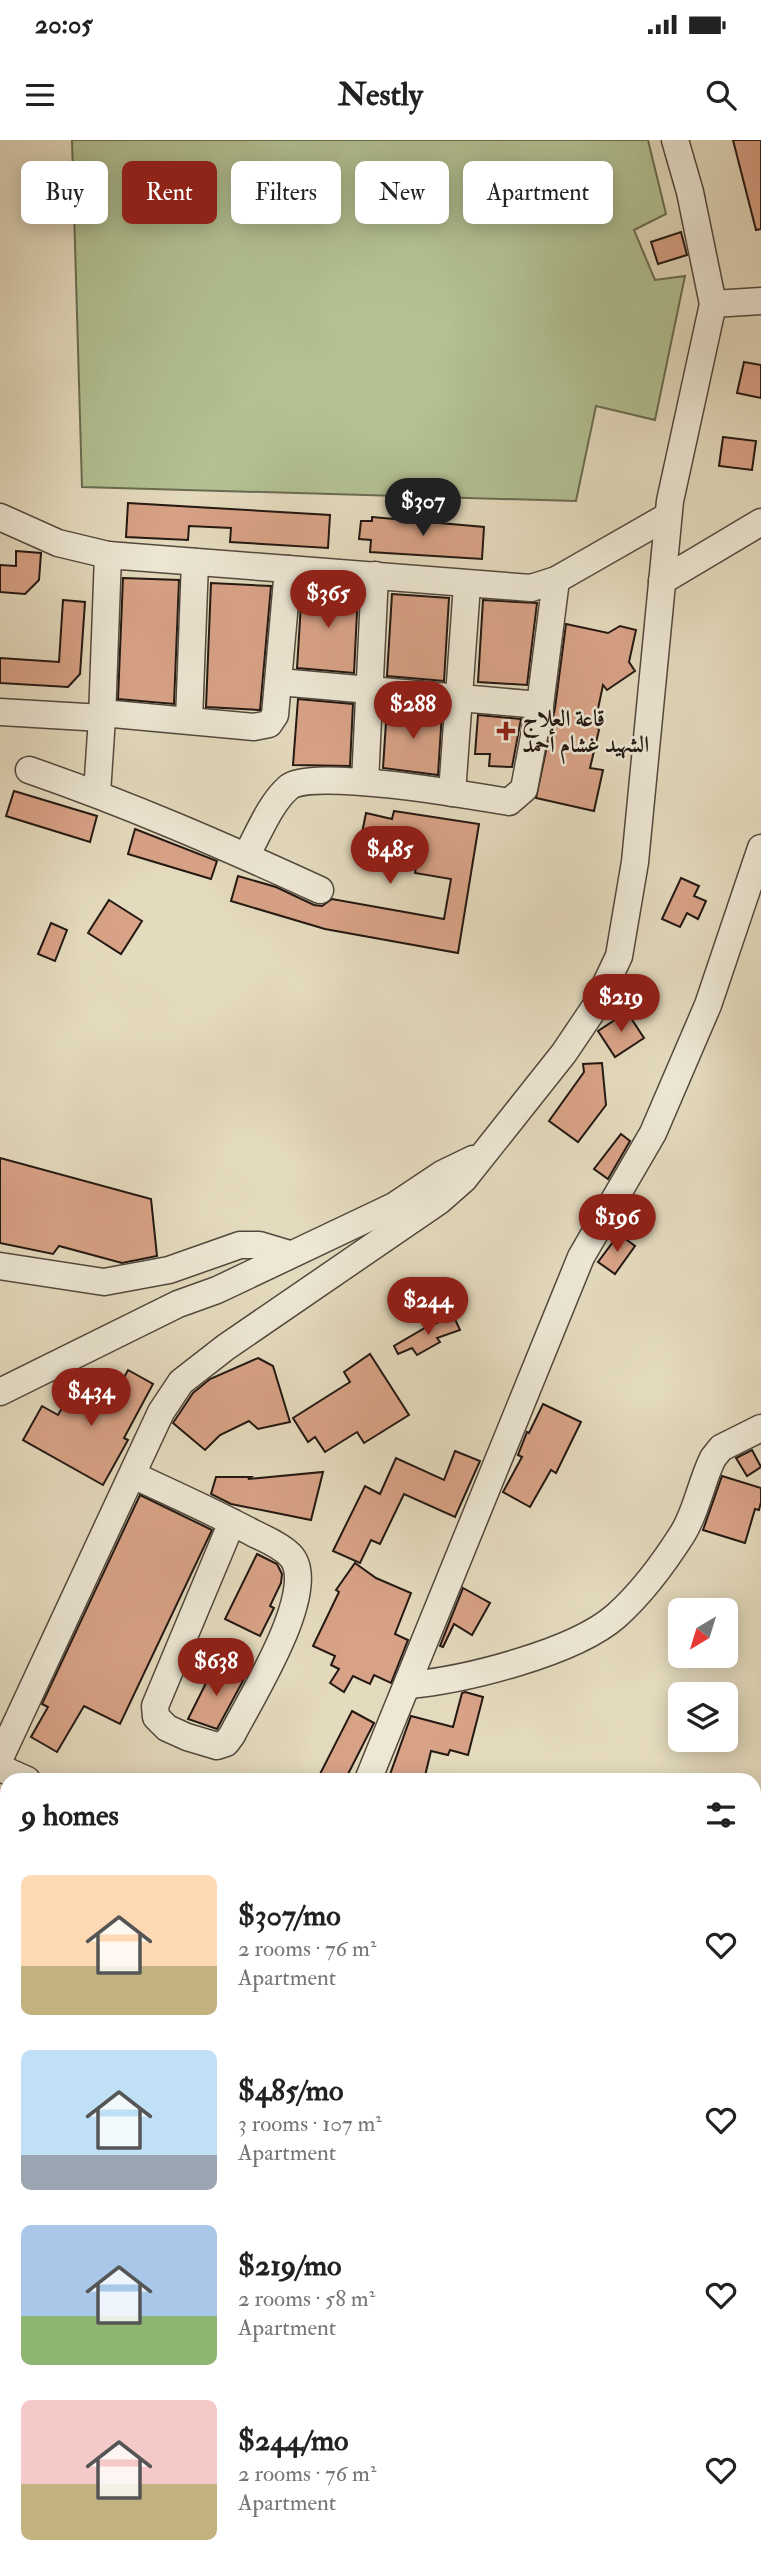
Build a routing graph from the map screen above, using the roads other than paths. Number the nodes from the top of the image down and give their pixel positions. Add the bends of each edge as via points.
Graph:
1 (675, 140) edge
2 (761, 300) edge
3 (713, 304) junction
4 (668, 516) junction
5 (0, 517) edge
6 (761, 522) edge
7 (108, 555) junction
8 (195, 562) junction
9 (288, 569) junction
10 (375, 575) junction
11 (556, 580) junction
12 (662, 581) junction
13 (467, 585) junction
14 (279, 682) junction
15 (370, 690) junction
16 (459, 696) junction
17 (540, 705) junction
18 (0, 712) edge
19 (102, 716) junction
20 (189, 720) junction
21 (29, 770) dead end
22 (365, 782) junction
23 (97, 793) junction
24 (452, 793) junction
25 (246, 856) junction
26 (760, 858) edge
27 (320, 890) dead end
28 (488, 1152) junction
29 (289, 1254) junction
30 (0, 1266) edge
31 (0, 1392) edge
32 (761, 1428) edge
33 (133, 1475) junction
34 (232, 1522) junction
35 (409, 1685) junction
36 (0, 1758) edge
37 (371, 1773) edge

1 - 3 street
2 - 3 street
3 - 4 street
4 - 11 street
4 - 12 street
5 - 7 street via 66,545
6 - 12 street
7 - 8 street
7 - 19 street
8 - 9 street
8 - 20 street
9 - 10 street
9 - 14 street
10 - 13 street
10 - 15 street
11 - 13 street via 531,588
11 - 17 street
12 - 28 street via 635,862 619,956 579,1030
13 - 16 street
14 - 15 street
14 - 20 street via 275,715 262,726
15 - 16 street
15 - 22 street
16 - 17 street
16 - 24 street
17 - 24 street via 521,794 509,802
18 - 19 street
19 - 20 street
19 - 23 street
21 - 23 street
22 - 24 street
22 - 25 street via 291,786
23 - 25 street
25 - 27 street
26 - 35 street via 708,1004 653,1133 581,1257
28 - 29 street via 442,1174 394,1206
28 - 33 street via 439,1201 279,1308 181,1382 161,1412
29 - 30 street via 240,1245 169,1270 104,1282
29 - 31 street
32 - 35 street via 721,1448 713,1458 685,1530 653,1578 614,1618 577,1640 494,1670
33 - 34 street
33 - 36 street
34 - 34 street via 155,1706 156,1717 167,1728 217,1746 232,1735 274,1655 296,1602 299,1572 291,1556
35 - 37 street

